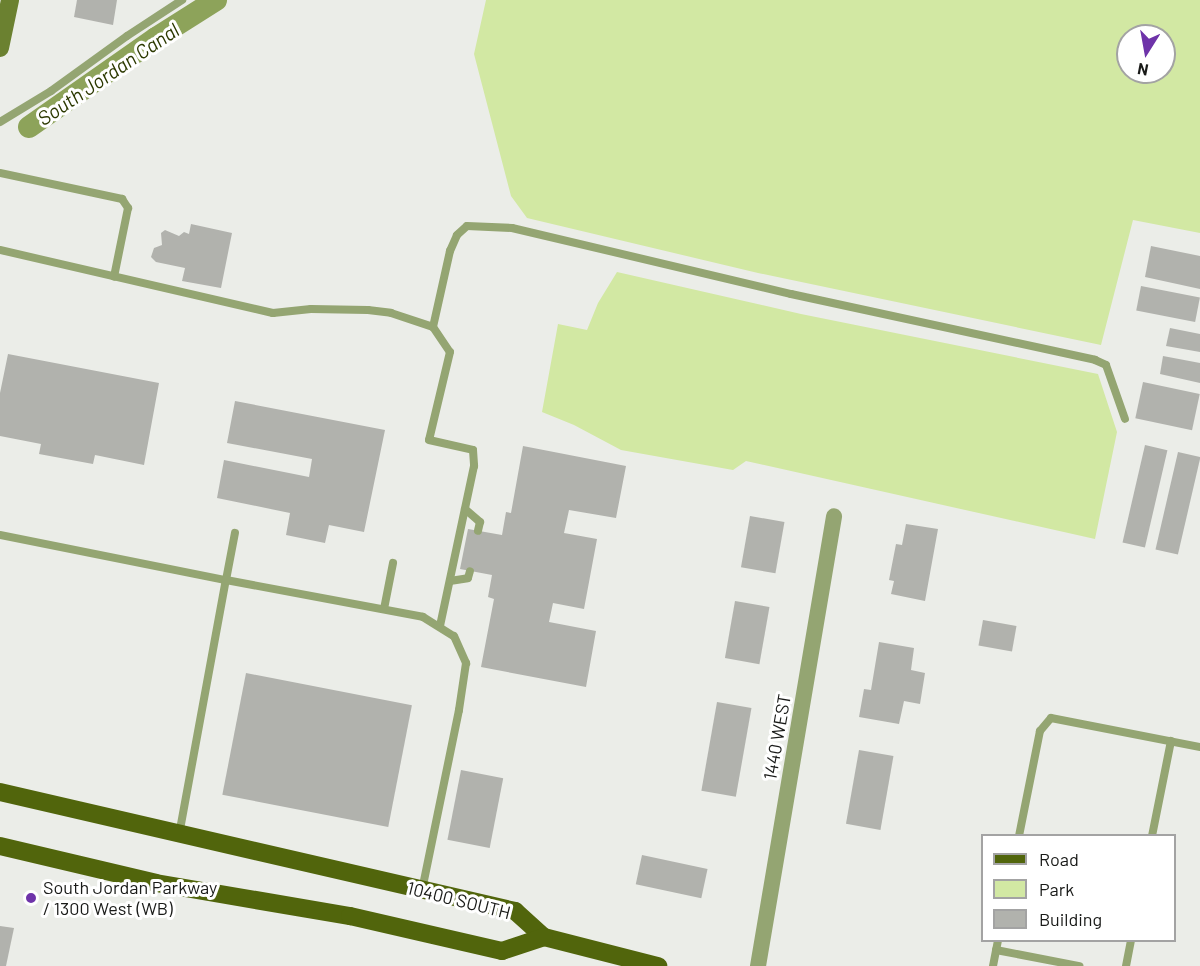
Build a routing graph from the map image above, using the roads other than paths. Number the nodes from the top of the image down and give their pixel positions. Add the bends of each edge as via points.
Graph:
1 (10, 0) edge
2 (182, 0) edge
3 (0, 48) edge
4 (0, 122) edge
5 (0, 173) edge
6 (0, 250) edge
7 (114, 277) junction
8 (433, 327) junction
9 (1125, 419) dead end
10 (465, 509) junction
11 (834, 516) dead end
12 (478, 531) dead end
13 (235, 533) dead end
14 (0, 535) edge
15 (393, 563) dead end
16 (470, 571) dead end
17 (226, 580) junction
18 (450, 582) junction
19 (384, 609) junction
20 (440, 626) junction
21 (1171, 741) junction
22 (1200, 747) edge
23 (0, 792) edge
24 (1019, 834) edge
25 (1152, 834) edge
26 (179, 835) junction
27 (0, 846) edge
28 (422, 891) junction
29 (544, 938) junction
30 (1131, 942) edge
31 (997, 945) edge
32 (658, 966) edge
33 (758, 966) edge
34 (993, 966) edge
35 (1079, 966) edge
36 (1126, 966) edge

1 - 3 street
2 - 4 lane via 51,92
5 - 7 lane via 122,199 128,208
6 - 7 lane
7 - 8 lane via 273,313 368,310
8 - 9 lane via 450,251 458,234 467,226 512,228 1095,360 1106,365
8 - 10 lane via 450,352 429,440 473,450 474,466
10 - 12 lane via 480,522
10 - 18 lane
11 - 33 street, 1440 WEST
13 - 17 lane
14 - 17 lane
15 - 19 lane
16 - 18 lane via 468,578
17 - 19 lane
17 - 26 lane
18 - 20 lane
19 - 20 lane via 423,617
20 - 28 lane via 454,636 466,663
21 - 22 lane
21 - 24 lane via 1052,718 1040,731
21 - 25 lane
23 - 26 main road, 10400 SOUTH
26 - 28 main road, 10400 SOUTH
27 - 29 main road, 10400 SOUTH via 156,883 350,916 502,951
28 - 29 main road, 10400 SOUTH via 515,911
29 - 32 main road
30 - 36 lane
31 - 34 lane
31 - 35 lane

